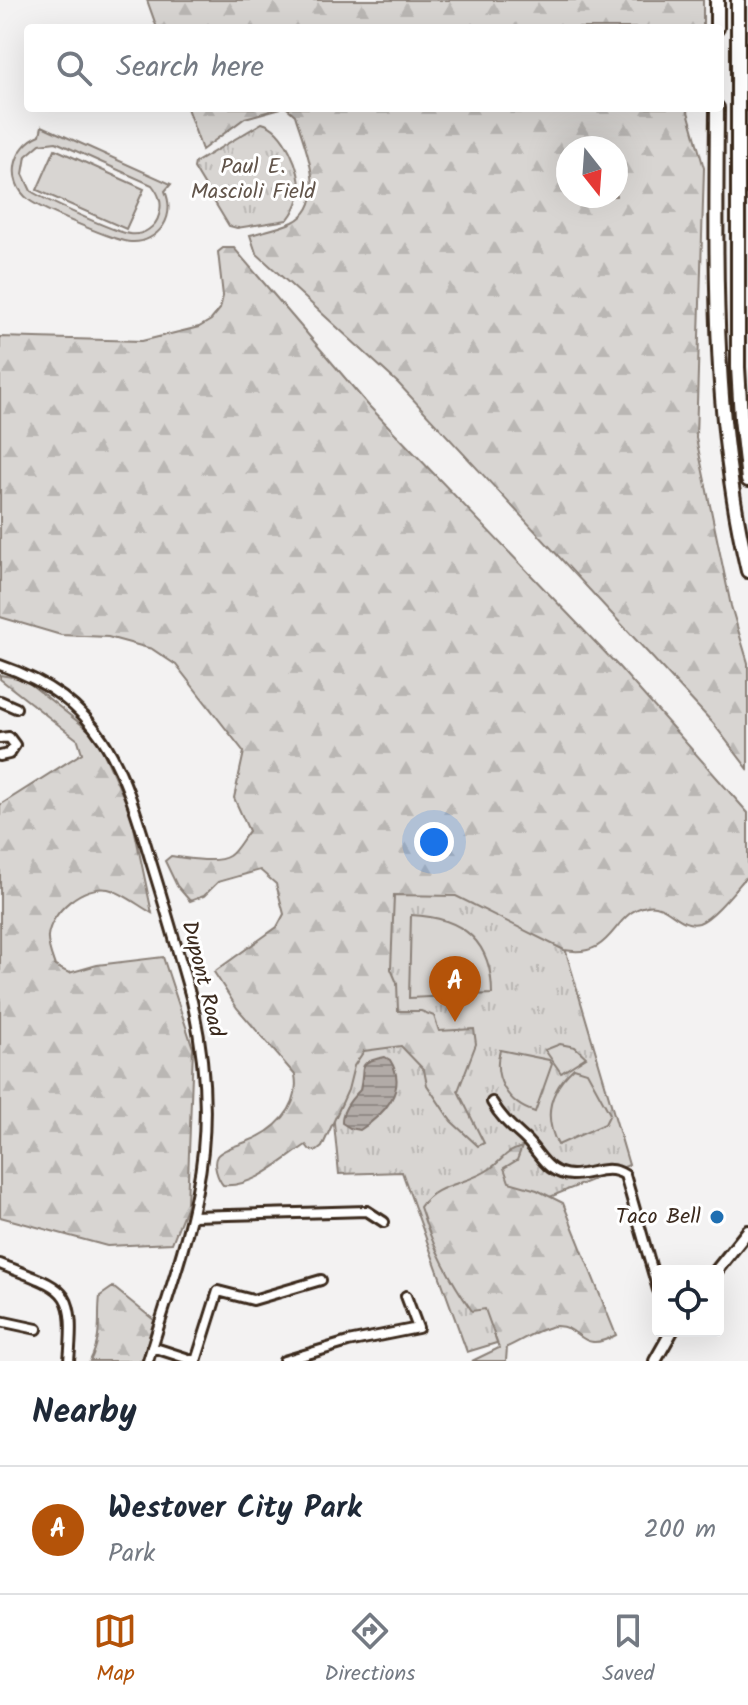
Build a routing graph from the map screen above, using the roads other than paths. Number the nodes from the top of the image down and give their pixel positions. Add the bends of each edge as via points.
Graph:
1 (717, 0) edge
2 (738, 0) edge
3 (717, 24) edge
4 (717, 112) edge
5 (748, 480) edge
6 (748, 571) edge
7 (0, 665) edge
8 (0, 701) edge
9 (16, 708) dead end
10 (0, 738) edge
11 (0, 756) edge
12 (492, 1102) dead end
13 (193, 1211) junction
14 (384, 1222) dead end
15 (748, 1231) edge
16 (0, 1264) edge
17 (721, 1265) edge
18 (652, 1269) edge
19 (321, 1280) dead end
20 (406, 1296) dead end
21 (1, 1325) edge
22 (37, 1329) dead end
23 (668, 1337) edge
24 (152, 1347) junction
25 (69, 1361) edge
26 (148, 1361) edge
27 (196, 1361) edge
28 (284, 1361) edge
29 (655, 1361) edge

1 - 3 highway
2 - 5 highway via 738,367
4 - 6 highway via 724,435
7 - 13 street, Dupont Road via 40,683 82,714 115,757 131,796 199,1033 204,1134
8 - 9 street
10 - 11 street via 9,737 15,745
12 - 18 street via 556,1172 582,1175 610,1168 625,1175
13 - 14 street via 367,1211
13 - 24 street, Dupont Road
15 - 17 main road
16 - 25 street via 65,1295 72,1312
19 - 27 street via 253,1300 218,1291
20 - 28 street via 418,1328
21 - 22 street
23 - 29 main road
24 - 26 street, Dupont Road
24 - 27 street

